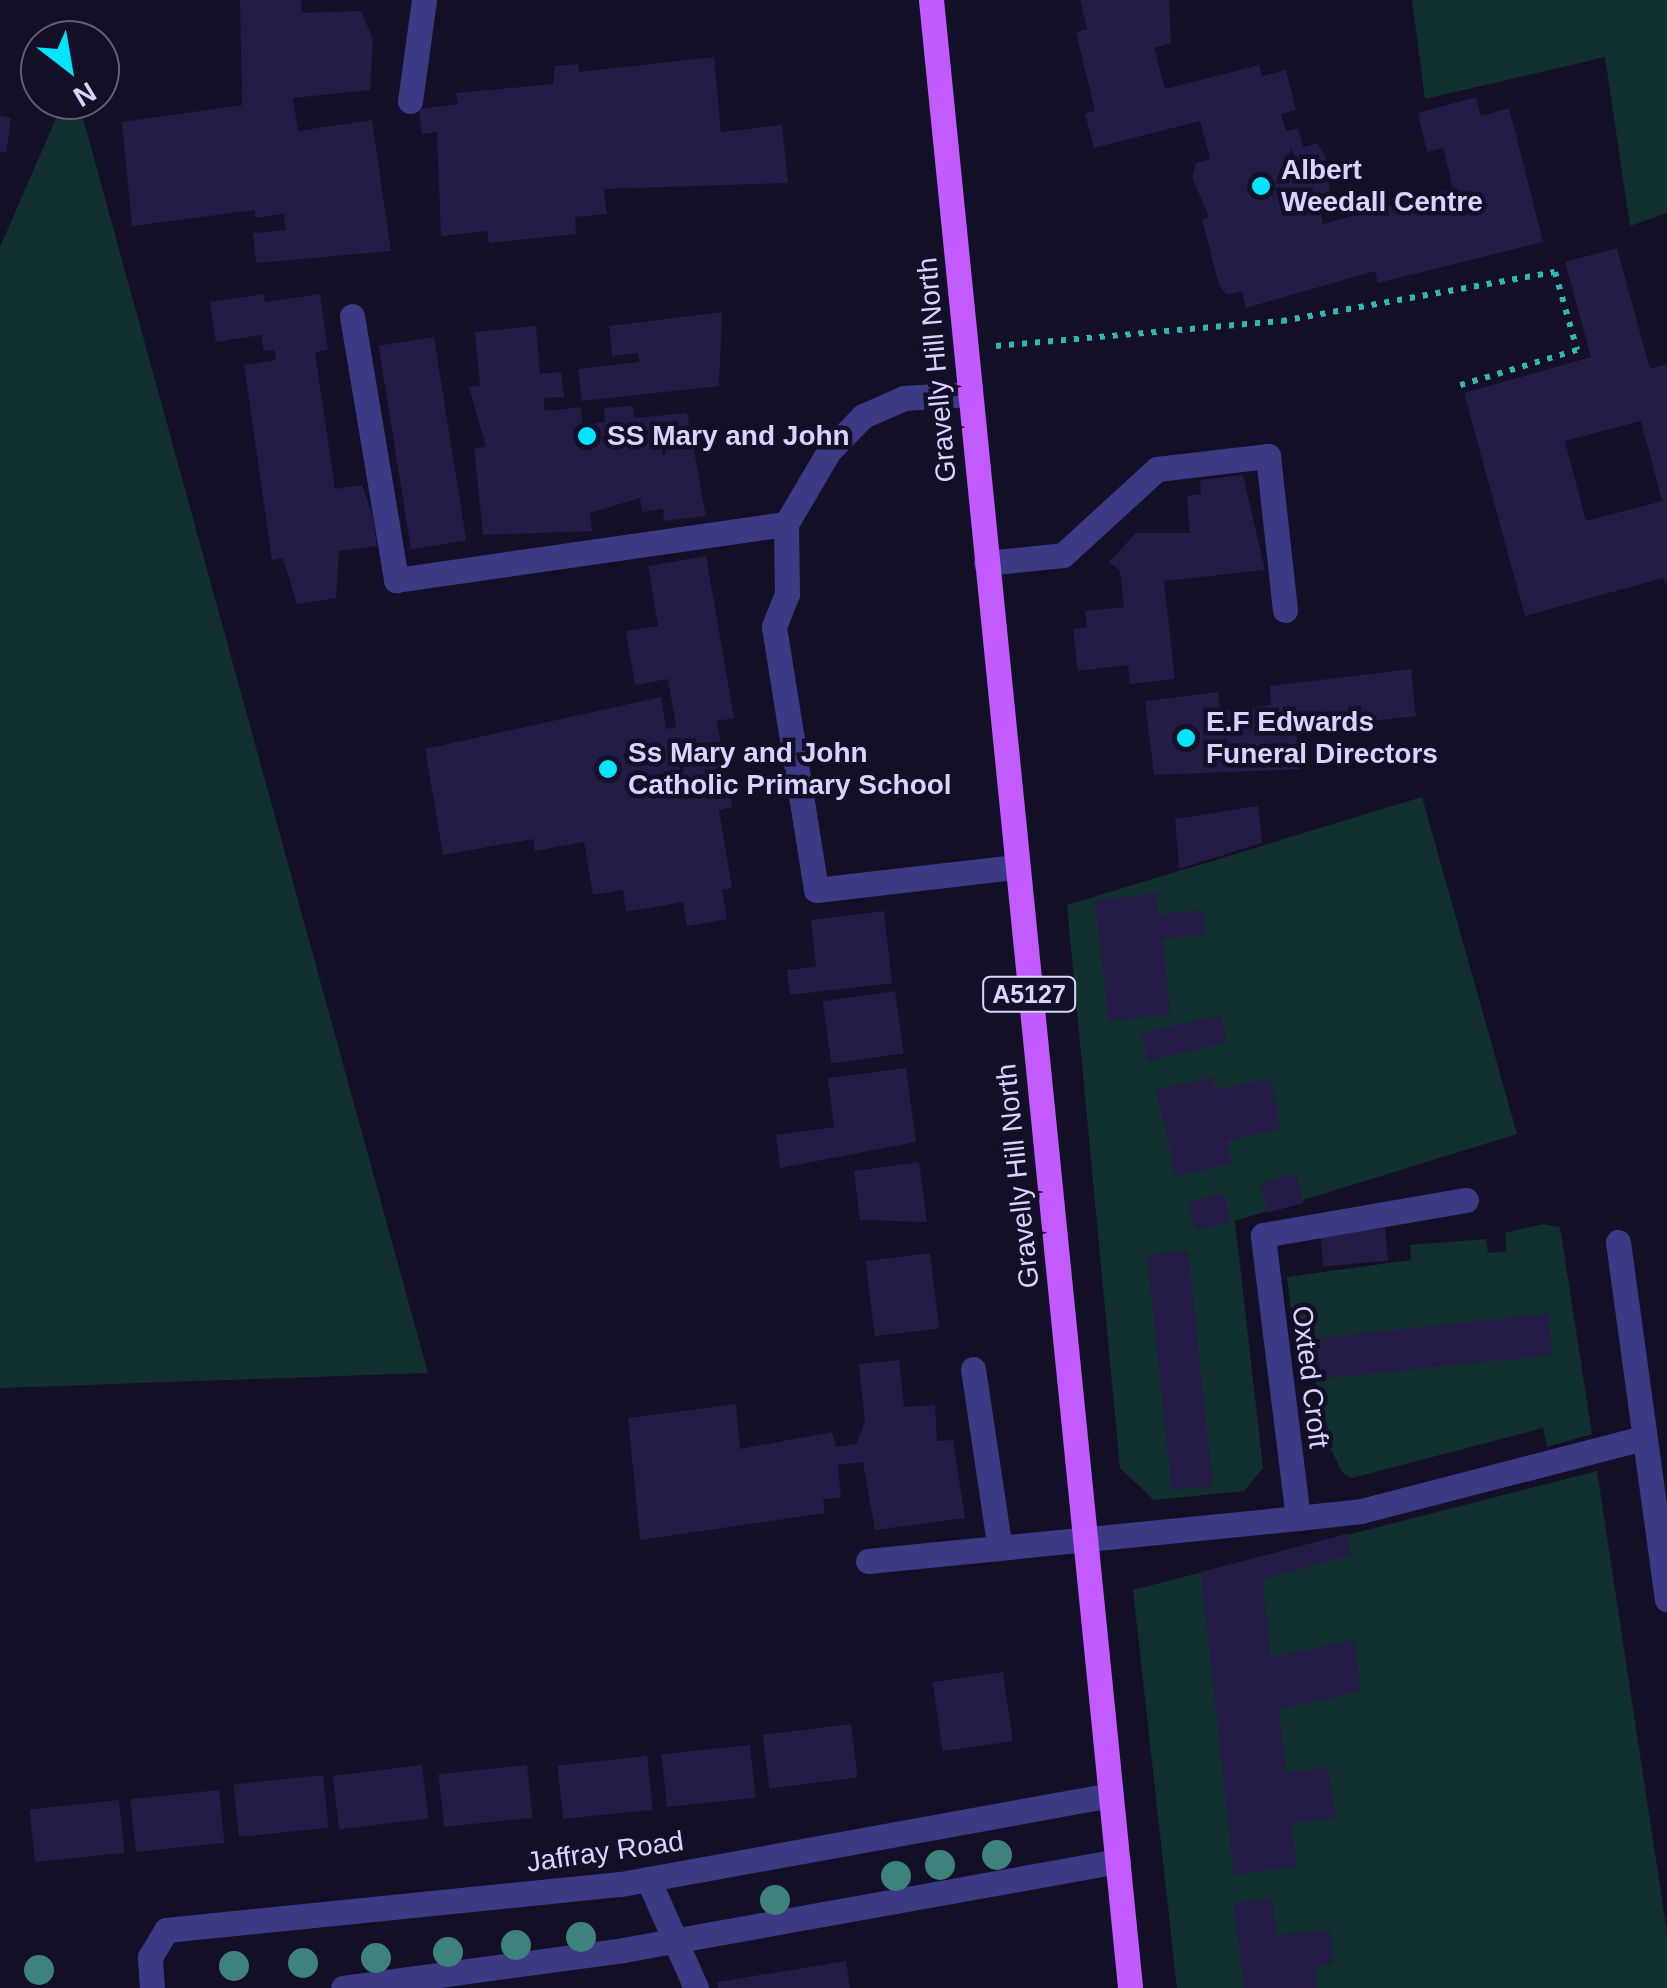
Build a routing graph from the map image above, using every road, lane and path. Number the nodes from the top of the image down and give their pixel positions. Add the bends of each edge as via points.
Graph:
1 (424, 0) edge
2 (931, 0) edge
3 (410, 102) dead end
4 (352, 316) dead end
5 (965, 350) junction
6 (1460, 385) dead end
7 (969, 394) junction
8 (786, 524) junction
9 (986, 563) junction
10 (1285, 610) dead end
11 (1016, 868) junction
12 (1466, 1200) dead end
13 (1618, 1242) dead end
14 (973, 1369) dead end
15 (1643, 1438) junction
16 (1298, 1518) junction
17 (1084, 1533) junction
18 (999, 1544) junction
19 (868, 1561) dead end
20 (1667, 1600) edge
21 (1110, 1795) junction
22 (1118, 1860) junction
23 (648, 1879) junction
24 (670, 1942) junction
25 (152, 1988) edge
26 (343, 1988) edge
27 (696, 1988) edge
28 (1130, 1988) edge

1 - 3 street
2 - 5 main road, Gravelly Hill North / A5127
4 - 8 street via 396,580
5 - 6 path via 1282,320 1554,272 1577,350
5 - 7 main road, Gravelly Hill North / A5127
7 - 8 street via 904,398 862,416 829,451
7 - 9 main road, Gravelly Hill North / A5127
8 - 11 street via 787,594 774,627 816,890
9 - 10 street via 1063,555 1157,470 1268,456
9 - 11 main road, Gravelly Hill North / A5127
11 - 17 main road, Gravelly Hill North / A5127
12 - 16 street, Oxted Croft via 1263,1235
13 - 15 street
14 - 18 street
15 - 16 street via 1362,1512
15 - 20 street
16 - 17 street
17 - 18 street
17 - 21 main road, Gravelly Hill North / A5127
18 - 19 street
21 - 22 main road, Gravelly Hill North / A5127
21 - 23 street, Jaffray Road
22 - 24 street
22 - 28 main road, Gravelly Hill North / A5127
23 - 24 street
23 - 25 street, Jaffray Road via 166,1930 150,1957
24 - 26 street
24 - 27 street

